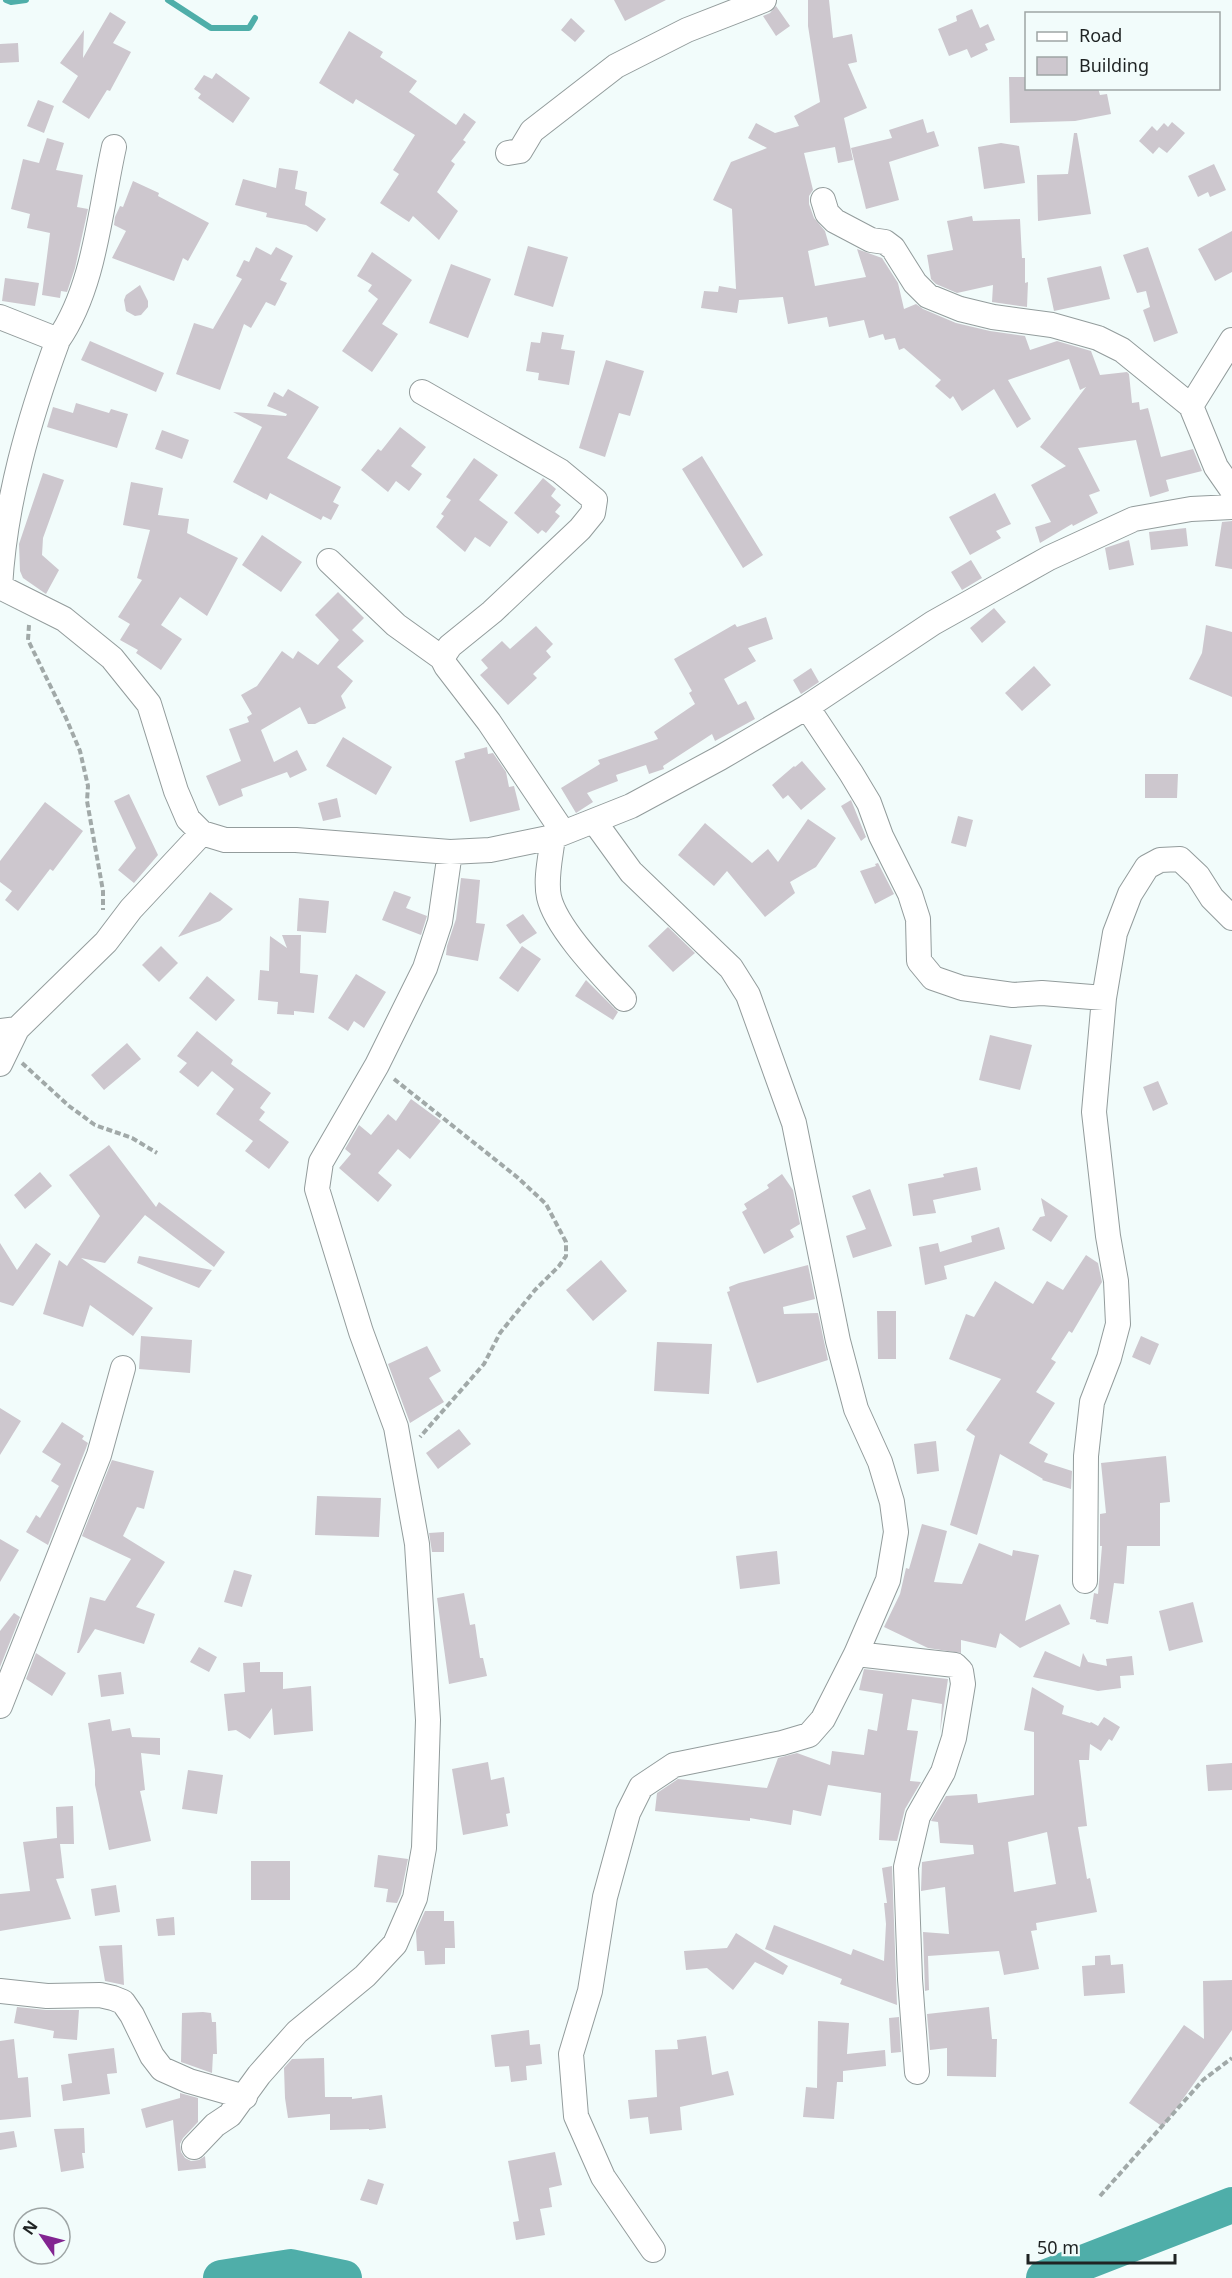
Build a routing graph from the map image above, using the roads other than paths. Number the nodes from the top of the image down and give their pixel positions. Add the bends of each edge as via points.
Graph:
1 (764, 0) edge
2 (114, 147) dead end
3 (508, 153) dead end
4 (822, 200) dead end
5 (0, 317) edge
6 (58, 340) junction
7 (1232, 340) edge
8 (422, 392) dead end
9 (1191, 406) junction
10 (1232, 490) edge
11 (1232, 507) edge
12 (329, 561) dead end
13 (0, 587) edge
14 (442, 658) junction
15 (807, 707) junction
16 (594, 821) junction
17 (202, 833) junction
18 (558, 834) junction
19 (450, 852) junction
20 (1232, 918) edge
21 (1104, 998) junction
22 (624, 999) dead end
23 (6, 1044) edge
24 (123, 1368) dead end
25 (1085, 1581) dead end
26 (856, 1654) junction
27 (0, 1706) edge
28 (0, 1991) edge
29 (917, 2072) dead end
30 (245, 2097) junction
31 (194, 2148) dead end
32 (653, 2250) dead end

1 - 3 street via 687,30 616,66 532,131 520,151
2 - 6 street via 83,288
4 - 9 street via 835,221 892,248 928,296 960,309 1052,325 1098,338 1122,350
5 - 6 street
6 - 13 street via 24,445 8,512
7 - 9 street
8 - 14 street via 560,471 595,500 593,513 580,529 450,646
9 - 10 street via 1216,467
11 - 15 street via 1134,519 1049,558 933,623
12 - 14 street via 396,625
13 - 17 street via 64,619 112,658 149,704 176,791 188,819
14 - 18 street via 489,722
15 - 16 street via 631,806
15 - 21 street via 869,803 918,919 919,962 933,978 962,988 1013,995
16 - 18 street
16 - 26 street via 631,872 731,968 748,995 794,1123 838,1341 856,1409 880,1462 896,1532 888,1580
17 - 19 street via 225,840 296,840
17 - 23 street via 131,909 106,942
18 - 19 street via 490,849
18 - 22 street via 549,897 579,947
19 - 30 street via 440,922 428,959 377,1065 321,1162 317,1189 361,1332 396,1427 417,1544 428,1720 424,1848 415,1898 396,1944 365,1976 297,2032
20 - 21 street via 1180,859 1160,860 1147,867 1130,894 1115,933
21 - 25 street via 1094,1112 1118,1324 1092,1402 1086,1456
24 - 27 street via 99,1455
26 - 29 street via 955,1665 961,1671 963,1684 954,1738 943,1772 918,1816 906,1867
26 - 32 street via 823,1719 809,1735 674,1765 641,1787 628,1813 605,1897 590,1991 571,2054 576,2116 603,2177
28 - 30 street via 47,1996 100,1995 123,2002 162,2069
30 - 31 street

